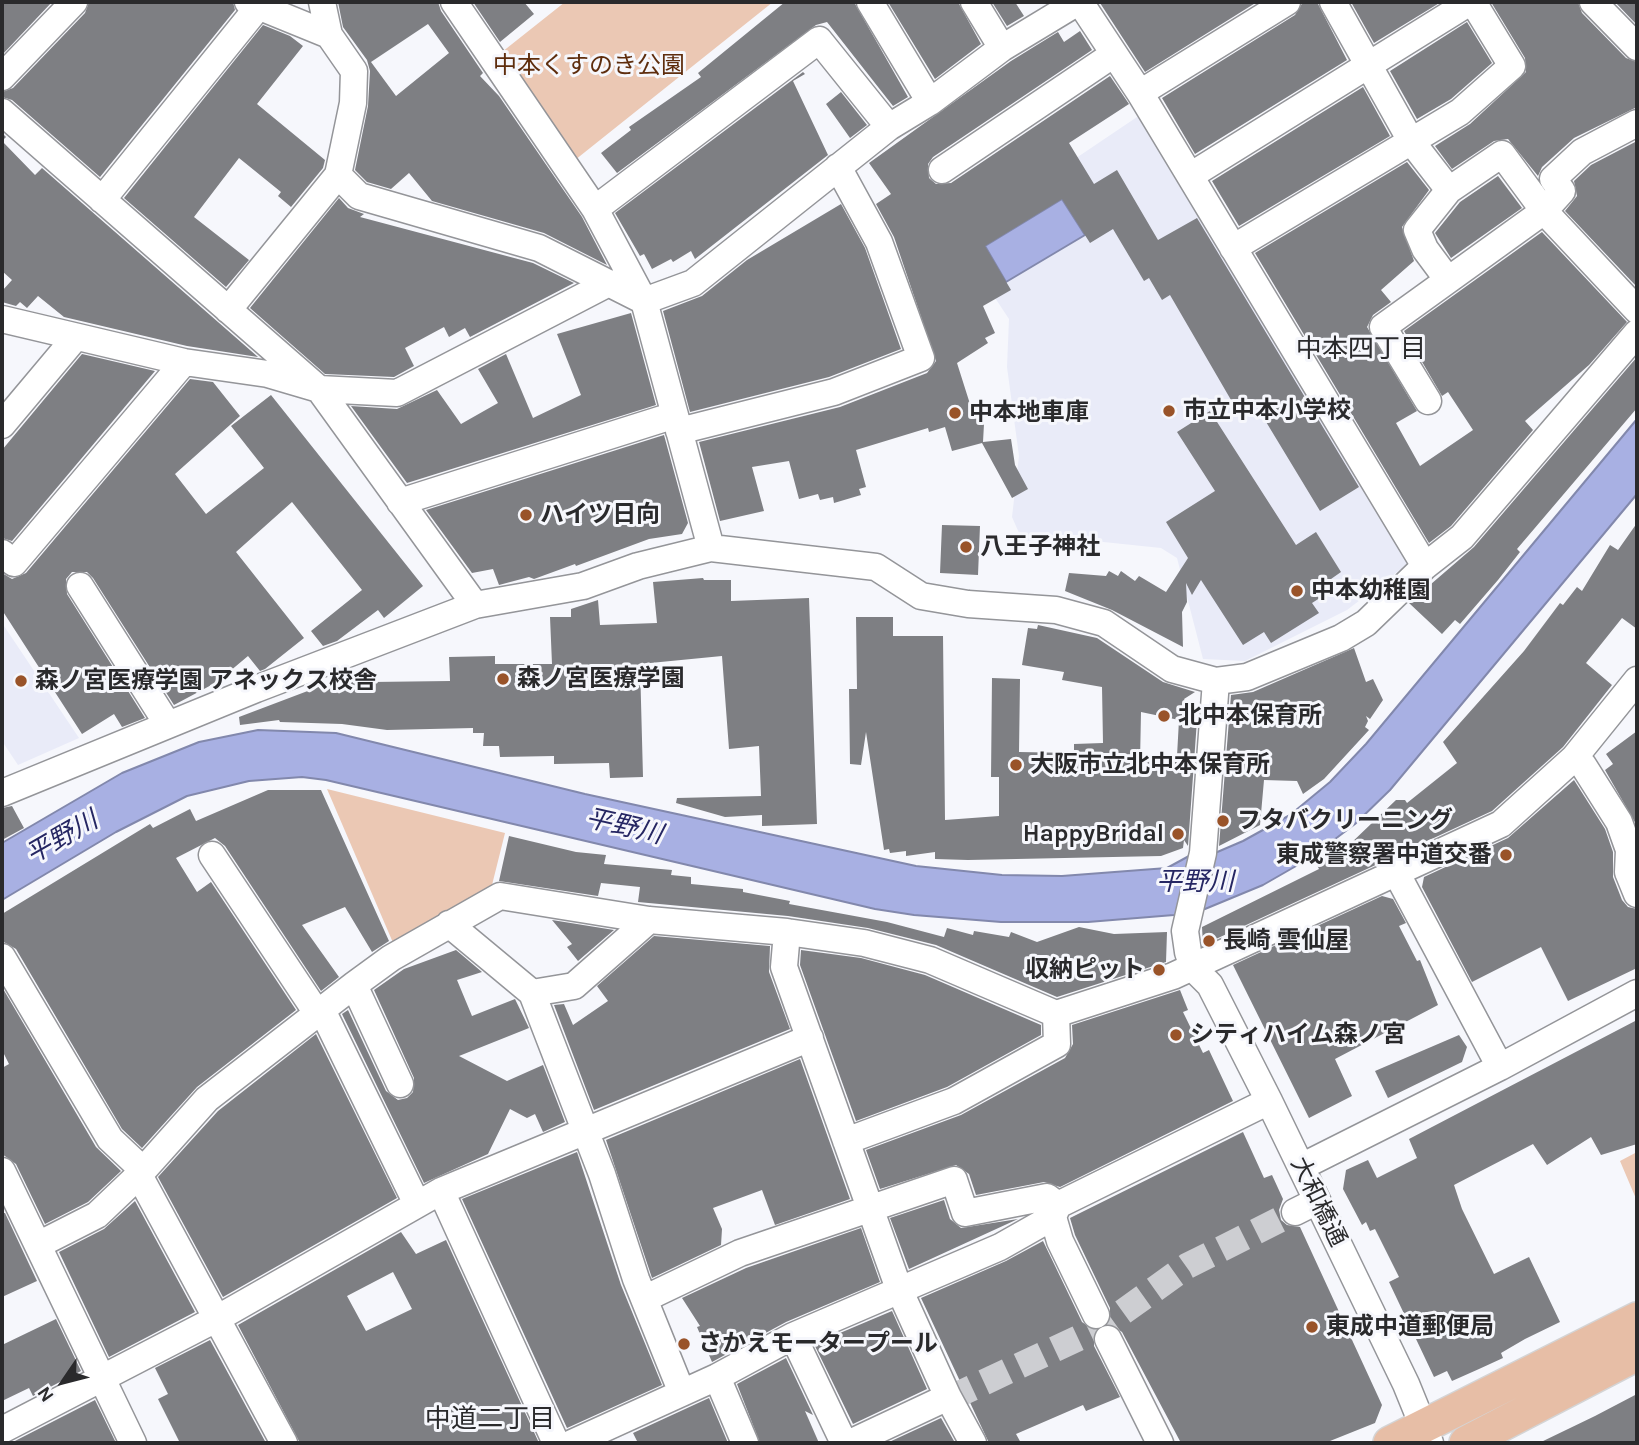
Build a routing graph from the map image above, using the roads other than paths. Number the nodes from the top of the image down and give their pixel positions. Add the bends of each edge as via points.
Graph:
1 (74, 2) edge
2 (322, 2) edge
3 (454, 2) edge
4 (870, 2) edge
5 (974, 2) edge
6 (1079, 2) edge
7 (1287, 2) edge
8 (1333, 2) edge
9 (1471, 2) edge
10 (1593, 2) edge
11 (253, 4) edge
12 (330, 35) junction
13 (1637, 47) edge
14 (1002, 48) junction
15 (1114, 54) junction
16 (1368, 64) junction
17 (2, 77) edge
18 (1140, 93) junction
19 (930, 102) junction
20 (2, 112) edge
21 (1637, 123) edge
22 (889, 127) junction
23 (1410, 141) junction
24 (838, 167) junction
25 (942, 170) dead end
26 (338, 175) junction
27 (1190, 176) junction
28 (1449, 190) junction
29 (102, 200) junction
30 (595, 209) junction
31 (1545, 211) junction
32 (1233, 248) junction
33 (1448, 280) junction
34 (609, 283) junction
35 (643, 301) junction
36 (228, 310) junction
37 (1637, 310) edge
38 (2, 318) edge
39 (1637, 333) edge
40 (75, 338) junction
41 (184, 362) junction
42 (319, 389) junction
43 (1428, 401) dead end
44 (677, 423) junction
45 (2, 425) edge
46 (400, 502) junction
47 (712, 548) junction
48 (2, 553) edge
49 (1425, 566) junction
50 (80, 586) dead end
51 (475, 605) junction
52 (1216, 681) junction
53 (1636, 685) edge
54 (168, 725) junction
55 (1574, 758) junction
56 (2, 793) edge
57 (212, 855) dead end
58 (1396, 874) junction
59 (1637, 894) edge
60 (649, 920) junction
61 (449, 924) junction
62 (787, 932) junction
63 (2, 957) edge
64 (1193, 968) junction
65 (354, 985) junction
66 (1637, 992) edge
67 (532, 993) junction
68 (319, 1011) junction
69 (1056, 1014) junction
70 (810, 1038) junction
71 (1500, 1067) junction
72 (400, 1084) dead end
73 (1269, 1101) junction
74 (586, 1130) junction
75 (846, 1141) junction
76 (1301, 1167) junction
77 (2, 1171) edge
78 (141, 1172) junction
79 (440, 1191) junction
80 (9, 1201) edge
81 (417, 1204) junction
82 (870, 1207) junction
83 (1056, 1211) junction
84 (38, 1245) junction
85 (899, 1289) junction
86 (644, 1299) junction
87 (1096, 1315) dead end
88 (218, 1318) junction
89 (1637, 1319) edge
90 (793, 1336) junction
91 (1108, 1339) dead end
92 (1637, 1354) edge
93 (717, 1377) junction
94 (100, 1380) junction
95 (682, 1393) junction
96 (948, 1396) junction
97 (2, 1430) edge
98 (1427, 1436) edge
99 (133, 1443) edge
100 (284, 1443) edge
101 (556, 1443) edge
102 (572, 1443) edge
103 (745, 1443) edge
104 (845, 1443) edge
105 (850, 1443) edge
106 (974, 1443) edge
107 (1160, 1443) edge
108 (1390, 1443) edge
109 (1466, 1443) edge

1 - 17 street
2 - 12 street
3 - 30 street
4 - 19 street
5 - 14 street
6 - 14 street
6 - 15 street
7 - 18 street
8 - 16 street
9 - 16 street
9 - 23 street via 1512,65 1460,112
10 - 13 street
11 - 12 street
11 - 29 street
12 - 26 street via 354,71 353,103
14 - 19 street
15 - 18 street
15 - 25 street
16 - 23 street
16 - 27 street
18 - 27 street
19 - 22 street
20 - 29 street
21 - 31 street via 1582,152 1553,179 1562,191
22 - 24 street
22 - 30 street via 819,40
23 - 28 street
23 - 32 street
24 - 35 street via 693,283
24 - 44 street via 879,242 920,358 834,392
26 - 34 street via 359,196 539,248
26 - 36 street
27 - 32 street
28 - 31 street via 1502,154
28 - 33 street via 1417,230
29 - 36 street
30 - 35 street
31 - 33 street
31 - 37 street
32 - 49 street
33 - 43 street via 1382,327
34 - 35 street
34 - 42 street via 397,393
35 - 44 street
36 - 42 street
38 - 40 street
39 - 49 street via 1462,537
40 - 41 street
40 - 45 street
41 - 42 street via 268,373
41 - 48 street via 14,564
42 - 46 street
44 - 46 street
44 - 47 street
46 - 51 street
47 - 51 street via 638,566 583,586
47 - 52 street via 876,568 921,596 1056,610 1104,623 1172,669
49 - 52 street via 1366,623 1341,638 1247,677
50 - 54 street
51 - 54 street
52 - 64 street via 1203,853 1185,931
53 - 55 street
54 - 56 street
55 - 58 street via 1501,824
55 - 59 street via 1619,822
57 - 68 street
58 - 64 street
58 - 71 street
60 - 61 street via 500,897
60 - 62 street
60 - 67 street via 574,986
61 - 65 street
61 - 67 street
62 - 69 street via 864,943 930,960
62 - 70 street via 785,967
63 - 78 street via 110,1139
64 - 69 street
64 - 73 street, 大和橋通 via 1210,985
65 - 68 street
65 - 72 street
66 - 71 street
67 - 74 street
68 - 78 street via 206,1099
68 - 81 street
69 - 75 street via 1057,1044 979,1090
70 - 74 street
70 - 75 street
71 - 76 street
73 - 76 street, 大和橋通
73 - 83 street
74 - 79 street
74 - 86 street
75 - 82 street
76 - 98 street, 大和橋通 via 1306,1207 1406,1384
77 - 80 street
78 - 84 street via 97,1216
78 - 88 street
79 - 81 street
79 - 101 street
80 - 84 street
81 - 88 street
82 - 83 street via 954,1180 965,1213 1047,1197
82 - 85 street
82 - 86 street via 740,1253
83 - 85 street via 1000,1247
83 - 87 street via 1060,1241
84 - 94 street
85 - 90 street
85 - 96 street
86 - 95 street
88 - 94 street
88 - 100 street
89 - 98 main road
90 - 93 street
90 - 104 street
91 - 107 street
92 - 109 main road
93 - 95 street
93 - 103 street
94 - 97 street
94 - 99 street
95 - 102 street
96 - 105 street
96 - 106 street
98 - 108 main road

